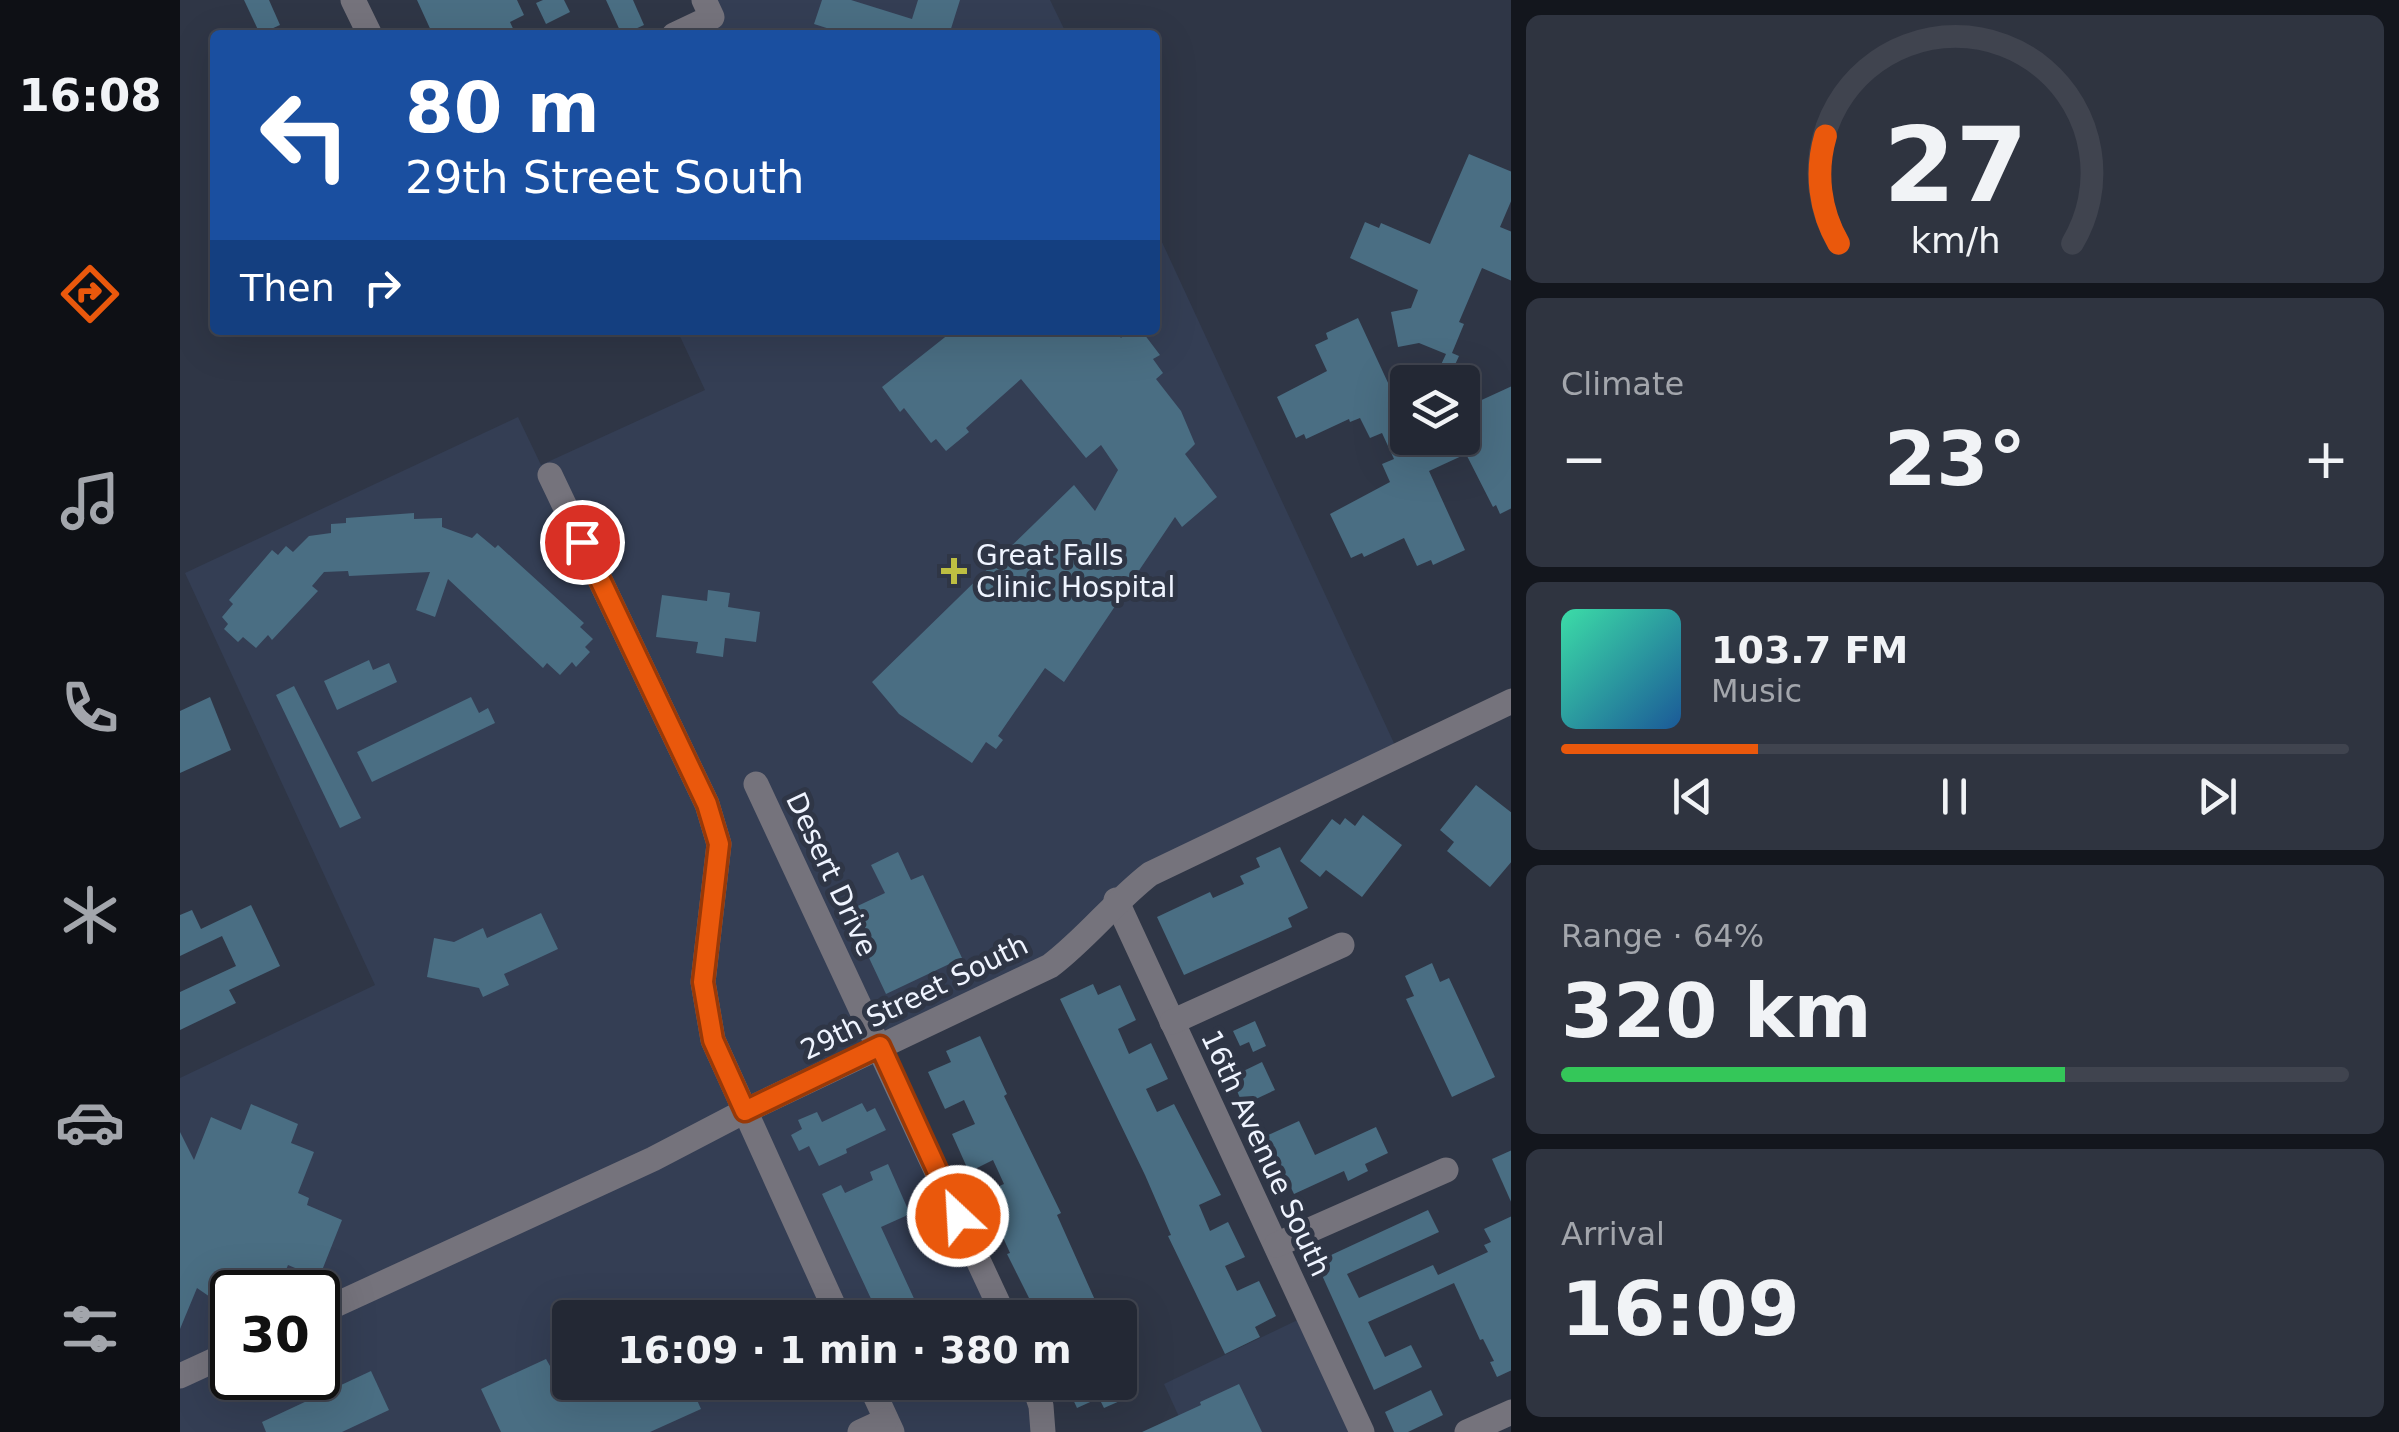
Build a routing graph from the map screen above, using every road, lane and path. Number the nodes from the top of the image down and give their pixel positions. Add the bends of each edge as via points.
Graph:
1 (353, 0) edge
2 (708, 8) edge
3 (368, 30) edge
4 (680, 30) edge
5 (550, 475) dead end
6 (1511, 701) edge
7 (756, 784) dead end
8 (1116, 900) junction
9 (1342, 945) dead end
10 (1172, 1022) junction
11 (880, 1046) junction
12 (745, 1111) junction
13 (1446, 1170) dead end
14 (1276, 1245) junction
15 (832, 1300) edge
16 (997, 1300) edge
17 (340, 1302) edge
18 (210, 1362) edge
19 (180, 1376) edge
20 (877, 1400) edge
21 (1039, 1400) edge
22 (1511, 1412) edge
23 (889, 1426) edge
24 (860, 1432) edge
25 (1042, 1432) edge
26 (1362, 1432) edge
27 (1468, 1432) edge

1 - 3 street
2 - 4 street
5 - 12 street via 715,830 719,844 703,982 713,1040
6 - 8 street, 29th Street South via 1150,874
7 - 11 street, Desert Drive
8 - 10 street, 16th Avenue South
8 - 11 street, 29th Street South via 1050,966
9 - 10 street
10 - 14 street, 16th Avenue South
11 - 12 street, 29th Street South
11 - 16 street, Desert Drive
12 - 15 street
12 - 17 street, 29th Street South
13 - 14 street
14 - 26 street, 16th Avenue South
18 - 19 street
20 - 23 street
21 - 25 street
22 - 27 street
23 - 24 street

